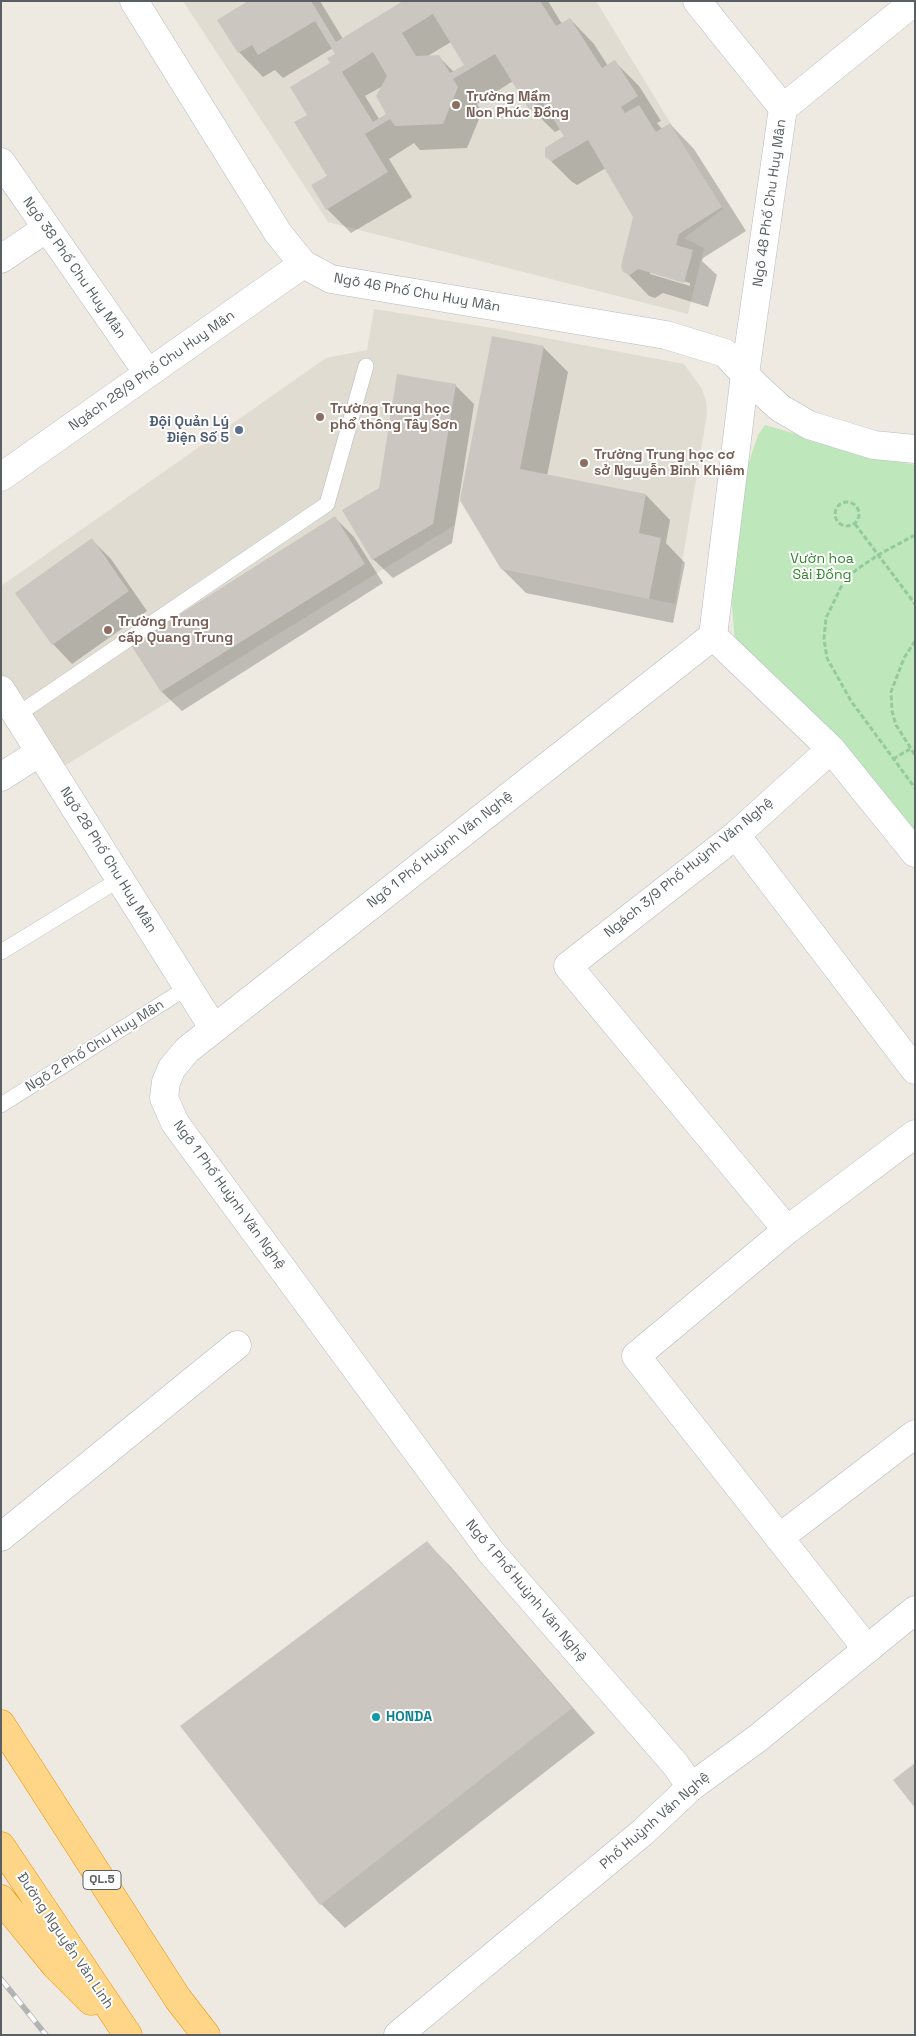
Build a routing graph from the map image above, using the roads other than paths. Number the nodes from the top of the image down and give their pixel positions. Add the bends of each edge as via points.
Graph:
1 (134, 1) edge
2 (697, 1) edge
3 (915, 1) edge
4 (783, 108) junction
5 (1, 162) edge
6 (47, 228) junction
7 (1, 259) edge
8 (303, 264) junction
9 (366, 366) dead end
10 (148, 374) junction
11 (744, 374) junction
12 (915, 449) edge
13 (1, 477) edge
14 (713, 636) junction
15 (1, 690) edge
16 (17, 716) junction
17 (831, 748) junction
18 (40, 752) junction
19 (1, 777) edge
20 (736, 835) junction
21 (915, 853) edge
22 (120, 879) junction
23 (1, 952) edge
24 (188, 987) junction
25 (214, 1028) junction
26 (915, 1070) edge
27 (1, 1105) edge
28 (915, 1134) edge
29 (786, 1230) junction
30 (237, 1345) dead end
31 (915, 1434) edge
32 (1, 1537) edge
33 (779, 1538) junction
34 (915, 1610) edge
35 (867, 1649) junction
36 (1, 1724) edge
37 (691, 1787) junction
38 (1, 1846) edge
39 (1, 1899) edge
40 (128, 2035) edge
41 (206, 2035) edge
42 (398, 2035) edge

1 - 8 street, Ngõ 46 Phố Chu Huy Mân via 278,233
2 - 4 street, Ngõ 48 Phố Chu Huy Mân
3 - 4 street
4 - 11 street, Ngõ 48 Phố Chu Huy Mân
5 - 6 street, Ngõ 38 Phố Chu Huy Mân
6 - 7 street
6 - 10 street, Ngõ 38 Phố Chu Huy Mân
8 - 10 street, Ngách 28/9 Phố Chu Huy Mân
8 - 11 street, Ngõ 46 Phố Chu Huy Mân via 331,279 666,335 725,353
9 - 16 lane via 327,504
10 - 13 street, Ngách 28/9 Phố Chu Huy Mân
11 - 12 street, Ngõ 46 Phố Chu Huy Mân via 780,408 809,425 874,445
11 - 14 street, Ngõ 48 Phố Chu Huy Mân
14 - 17 street
14 - 25 street, Ngõ 1 Phố Huỳnh Văn Nghệ
15 - 16 street, Ngõ 28 Phố Chu Huy Mân
16 - 18 street, Ngõ 28 Phố Chu Huy Mân
17 - 20 street, Ngách 3/9 Phố Huỳnh Văn Nghệ
17 - 21 street
18 - 19 street
18 - 22 street, Ngõ 28 Phố Chu Huy Mân
20 - 26 street
20 - 29 street, Ngách 3/9 Phố Huỳnh Văn Nghệ via 568,966
22 - 23 lane
22 - 24 street, Ngõ 28 Phố Chu Huy Mân
24 - 25 street, Ngõ 28 Phố Chu Huy Mân
24 - 27 lane, Ngõ 2 Phố Chu Huy Mân
25 - 37 street, Ngõ 1 Phố Huỳnh Văn Nghệ via 187,1050 172,1068 166,1082 164,1098 175,1123 491,1552 675,1764
28 - 29 street
29 - 33 street via 636,1356
30 - 32 street
31 - 33 street
33 - 35 street
34 - 35 street, Phố Huỳnh Văn Nghệ
35 - 37 street, Phố Huỳnh Văn Nghệ via 758,1738
36 - 41 highway, QL.5 via 178,1999
37 - 42 street, Phố Huỳnh Văn Nghệ via 643,1832
38 - 40 highway, Đường Nguyễn Văn Linh
39 - 40 highway via 55,1966

